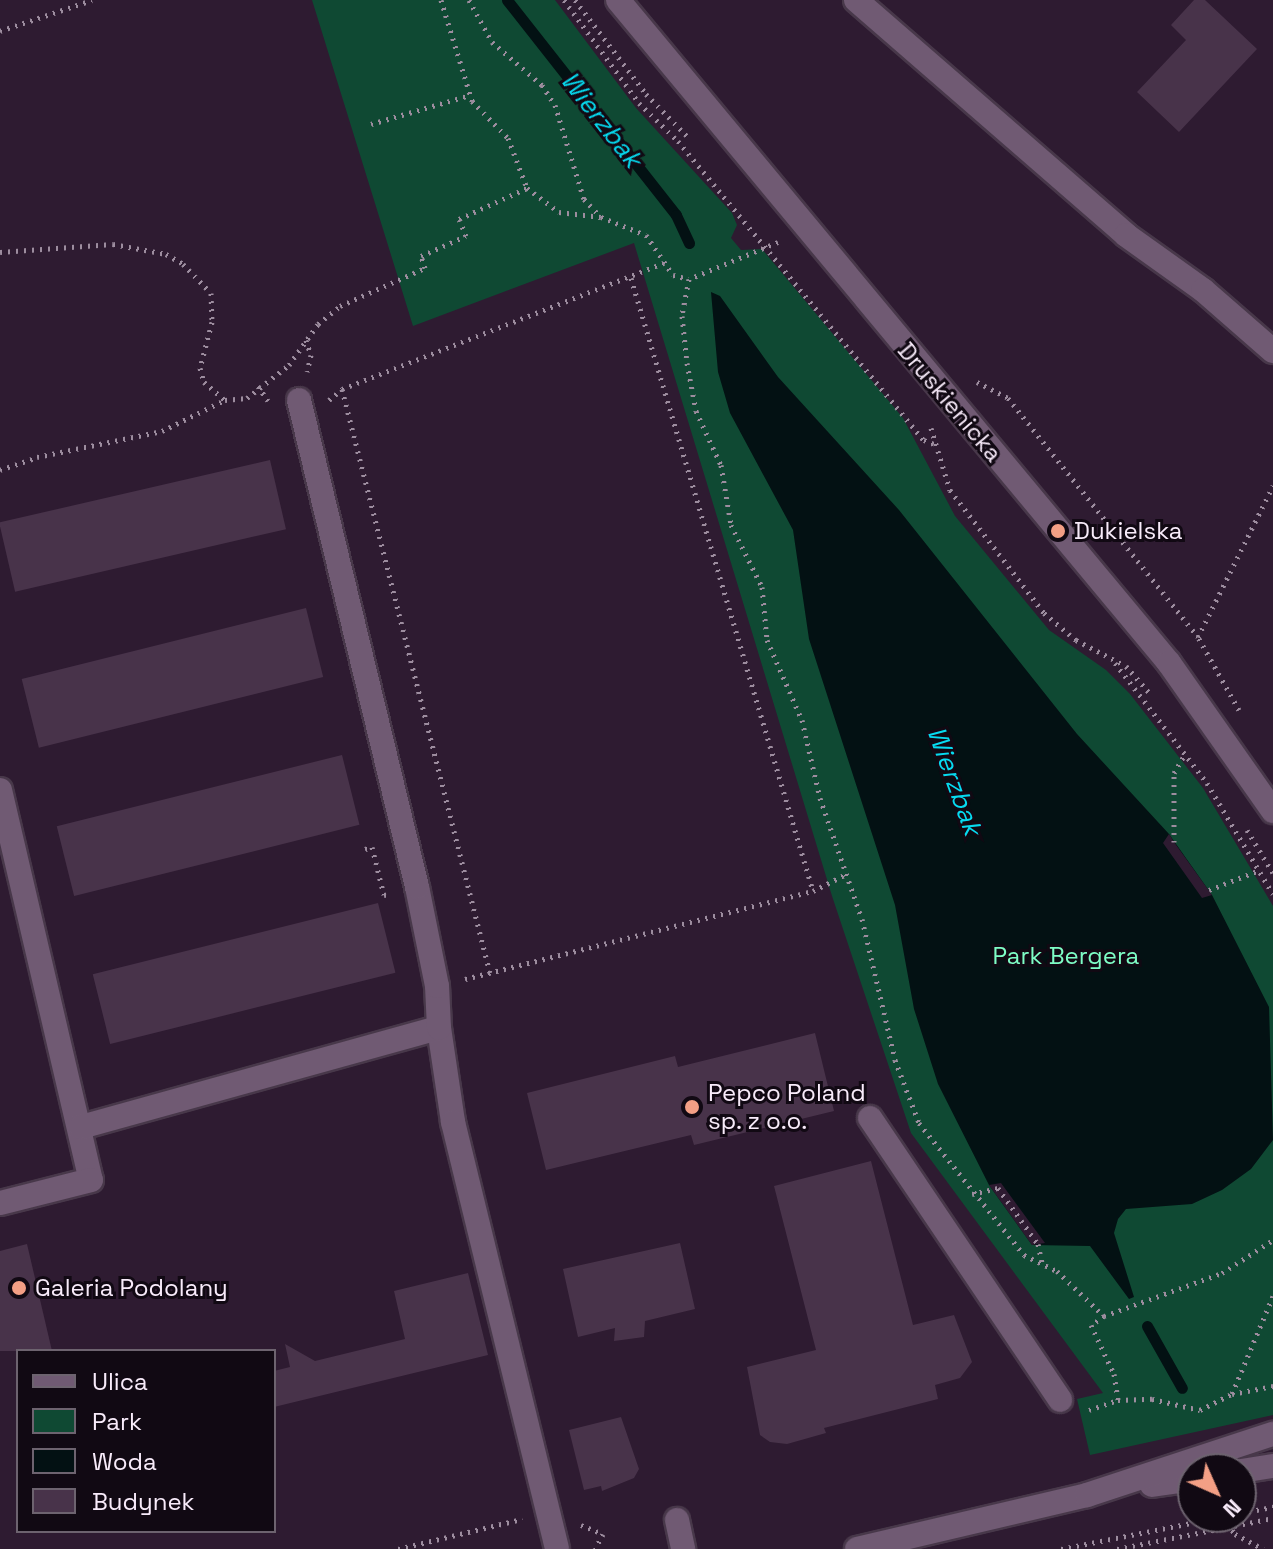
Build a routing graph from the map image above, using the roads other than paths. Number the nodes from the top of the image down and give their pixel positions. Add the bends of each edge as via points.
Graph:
1 (618, 0) edge
2 (856, 0) edge
3 (1273, 351) edge
4 (301, 409) road end
5 (0, 790) edge
6 (1273, 811) edge
7 (439, 1028) junction
8 (870, 1118) dead end
9 (81, 1127) junction
10 (0, 1203) edge
11 (1060, 1400) dead end
12 (1273, 1434) edge
13 (1177, 1481) edge
14 (1087, 1495) junction
15 (677, 1520) dead end
16 (557, 1549) edge
17 (683, 1549) edge
18 (857, 1549) edge

1 - 6 street, Druskienicka via 1169,663
2 - 3 street via 1126,235 1203,290
4 - 7 street via 437,986
5 - 9 street
7 - 9 street
7 - 16 street via 453,1122
8 - 11 street
9 - 10 street via 91,1180
12 - 14 street
13 - 14 street
14 - 18 street
15 - 17 street

